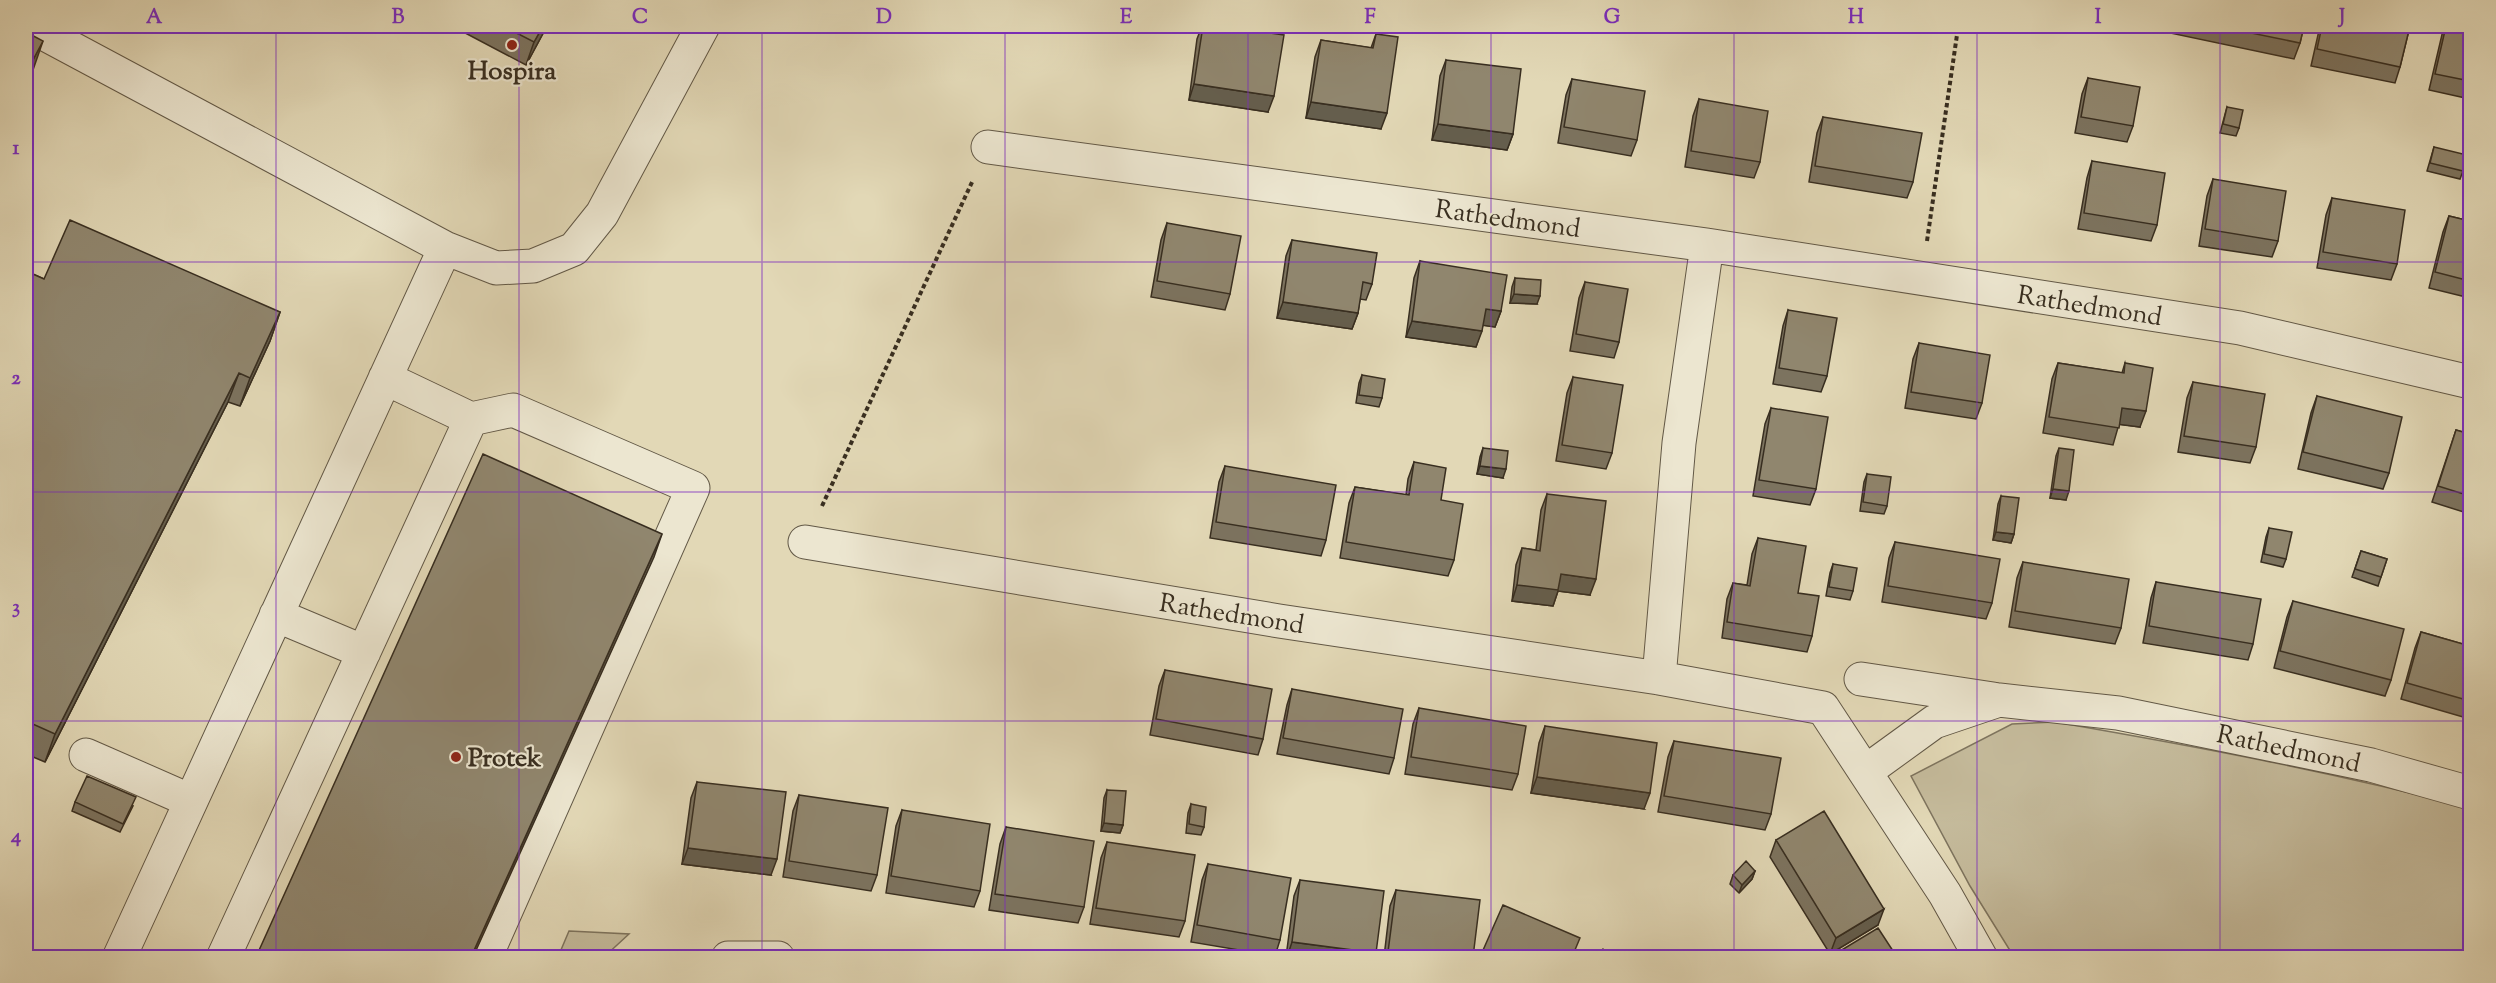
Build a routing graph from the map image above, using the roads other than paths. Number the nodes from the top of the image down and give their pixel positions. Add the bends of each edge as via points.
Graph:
1 (30, 26) edge
2 (703, 26) edge
3 (988, 147) road end
4 (1707, 245) junction
5 (445, 248) junction
6 (385, 378) junction
7 (2470, 382) edge
8 (471, 419) junction
9 (805, 542) road end
10 (276, 615) junction
11 (364, 652) junction
12 (1659, 678) junction
13 (1861, 679) dead end
14 (1999, 700) junction
15 (86, 755) dead end
16 (1865, 772) junction
17 (2470, 793) edge
18 (191, 801) junction
19 (119, 957) edge
20 (223, 957) edge
21 (485, 957) edge
22 (728, 957) edge
23 (778, 957) edge
24 (1981, 957) edge

1 - 5 street
2 - 5 street via 602,214 574,249 533,266 496,268
3 - 4 street, Rathedmond
4 - 7 street, Rathedmond via 2240,328
4 - 12 street via 1679,443
5 - 6 street
6 - 8 street
6 - 10 street
8 - 11 street
8 - 21 street via 513,410 693,488
9 - 12 street, Rathedmond via 1279,621
10 - 11 street
10 - 18 street
11 - 20 street
12 - 16 street, Rathedmond via 1822,708
13 - 14 street, Rathedmond
14 - 16 street, Rathedmond via 1934,722
14 - 17 street, Rathedmond via 2118,713 2371,765
15 - 18 street
16 - 24 street, Rathedmond
18 - 19 street
22 - 23 street

